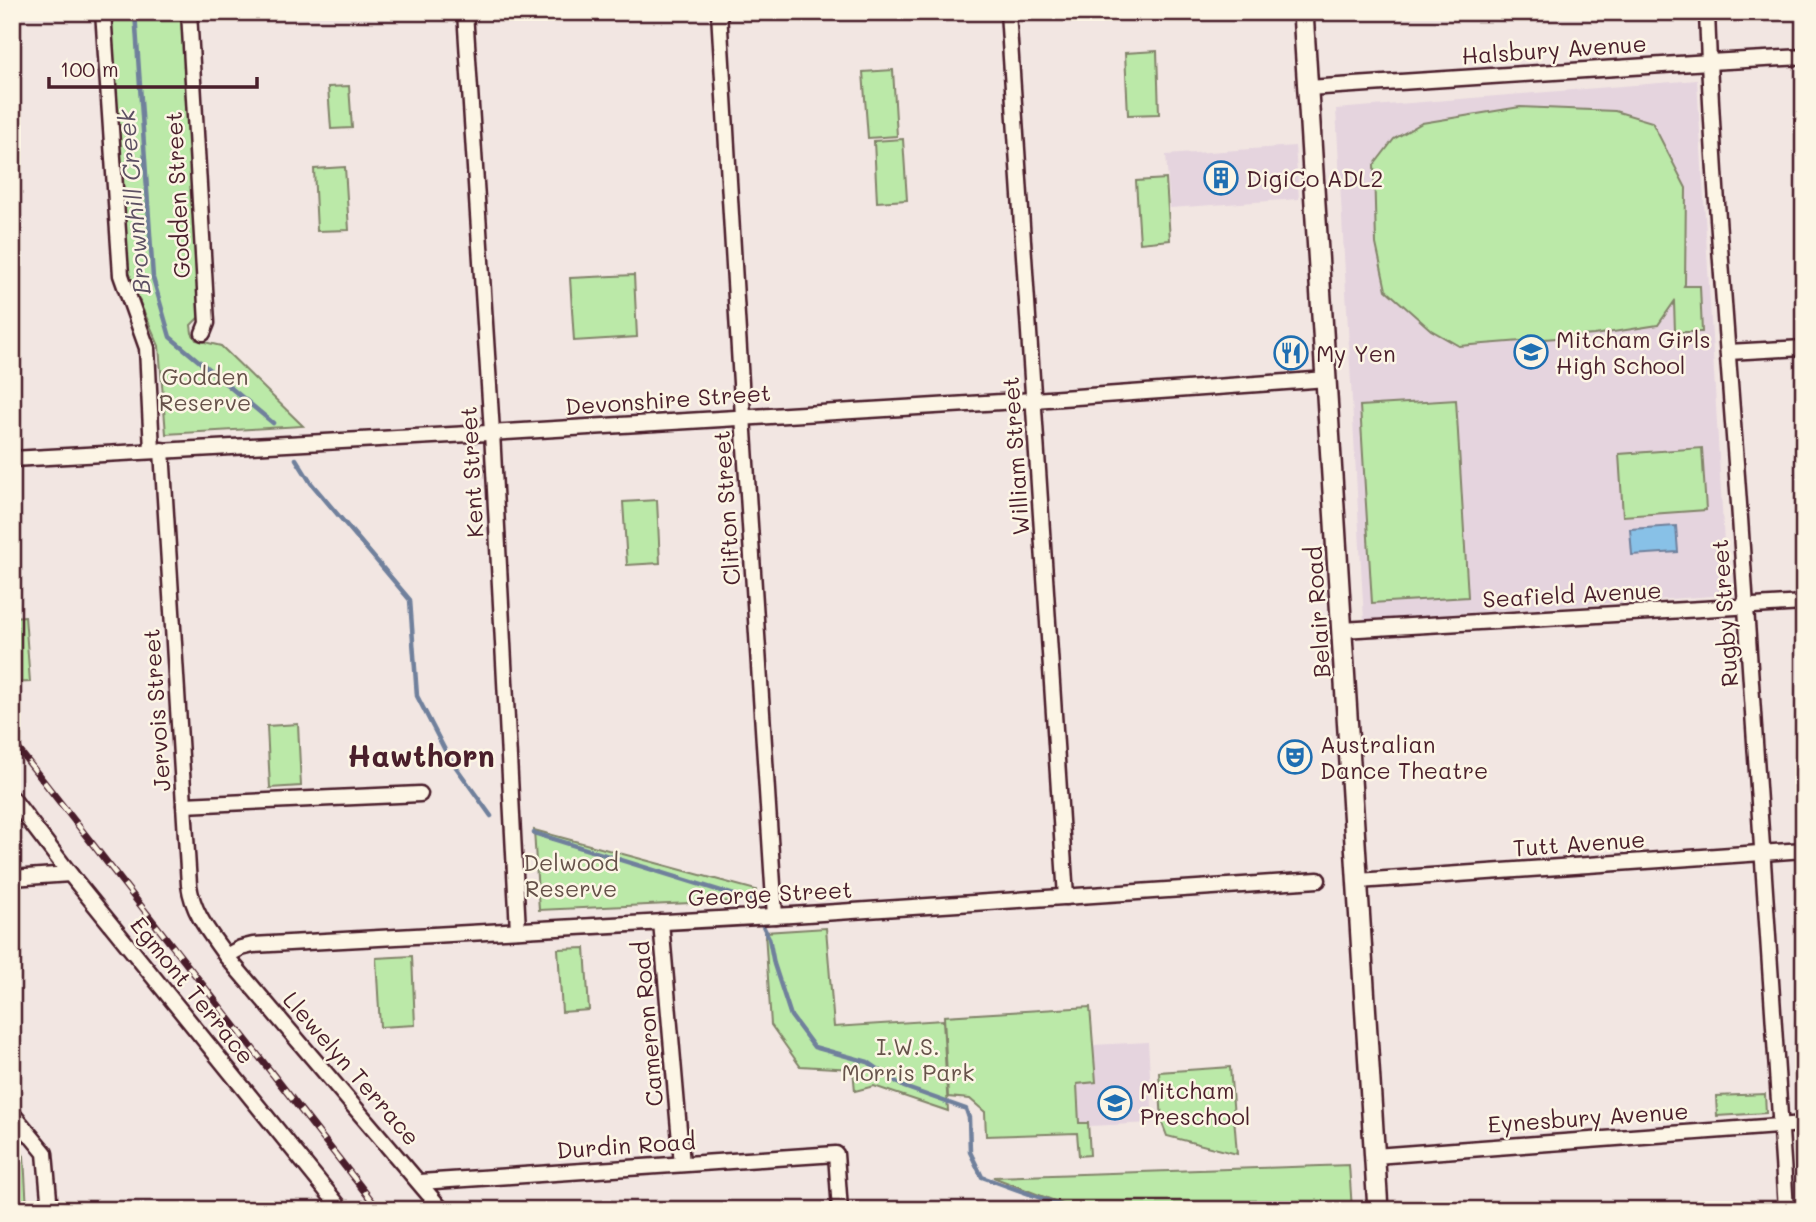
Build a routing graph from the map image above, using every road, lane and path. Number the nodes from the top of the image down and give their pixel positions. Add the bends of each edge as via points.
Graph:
1 (103, 12) edge
2 (190, 12) edge
3 (465, 12) edge
4 (719, 12) edge
5 (1008, 12) edge
6 (1303, 12) edge
7 (1707, 12) edge
8 (1804, 57) edge
9 (1709, 62) junction
10 (1308, 88) junction
11 (203, 333) dead end
12 (1804, 348) edge
13 (1728, 352) junction
14 (1327, 379) junction
15 (1034, 400) junction
16 (743, 417) junction
17 (492, 432) junction
18 (157, 450) junction
19 (12, 459) edge
20 (1804, 603) edge
21 (1747, 606) junction
22 (1342, 630) junction
23 (420, 794) dead end
24 (12, 798) edge
25 (184, 805) junction
26 (1804, 850) edge
27 (1765, 853) junction
28 (70, 874) junction
29 (12, 878) edge
30 (1318, 880) dead end
31 (1358, 881) junction
32 (1066, 897) junction
33 (774, 916) junction
34 (661, 922) junction
35 (518, 930) junction
36 (226, 956) junction
37 (12, 1114) edge
38 (1804, 1124) edge
39 (1781, 1126) junction
40 (1375, 1156) junction
41 (682, 1164) junction
42 (420, 1182) junction
43 (50, 1210) edge
44 (342, 1210) edge
45 (442, 1210) edge
46 (840, 1210) edge
47 (1378, 1210) edge
48 (1786, 1210) edge

1 - 18 street, Jervois Street via 121,275 147,348
2 - 11 street, Godden Street via 207,323
3 - 17 street, Kent Street
4 - 16 street, Clifton Street
5 - 15 street, William Street
6 - 10 main road, Belair Road
7 - 9 street, Rugby Street
8 - 9 street, Halsbury Avenue
9 - 10 street, Halsbury Avenue
9 - 13 street, Rugby Street
10 - 14 main road, Belair Road
12 - 13 street
13 - 21 street, Rugby Street
14 - 15 street, Devonshire Street
14 - 22 main road, Belair Road
15 - 16 street, Devonshire Street
15 - 32 street, William Street
16 - 17 street, Devonshire Street
16 - 33 street, Clifton Street
17 - 18 street, Devonshire Street
17 - 35 street, Kent Street
18 - 19 street, Devonshire Street
18 - 25 street, Jervois Street
20 - 21 street, Seafield Avenue
21 - 22 street, Seafield Avenue
21 - 27 street, Rugby Street
22 - 31 main road, Belair Road
23 - 25 street
24 - 28 street, Egmont Terrace
25 - 36 street, Jervois Street via 191,898
26 - 27 street, Tutt Avenue
27 - 31 street, Tutt Avenue
27 - 39 street, Rugby Street
28 - 29 street
28 - 44 street, Egmont Terrace
30 - 32 street, George Street
31 - 40 main road, Belair Road
32 - 33 street, George Street
33 - 34 street, George Street
34 - 35 street, George Street
34 - 41 street, Cameron Road
35 - 36 street, George Street via 253,945
36 - 42 street, Llewelyn Terrace
37 - 43 street via 45,1153
38 - 39 street, Eynesbury Avenue
39 - 40 street, Eynesbury Avenue
39 - 48 street, Rugby Street
40 - 47 main road, Belair Road
41 - 42 street, Durdin Road
41 - 46 street, Durdin Road via 836,1154
42 - 45 street, Llewelyn Terrace

